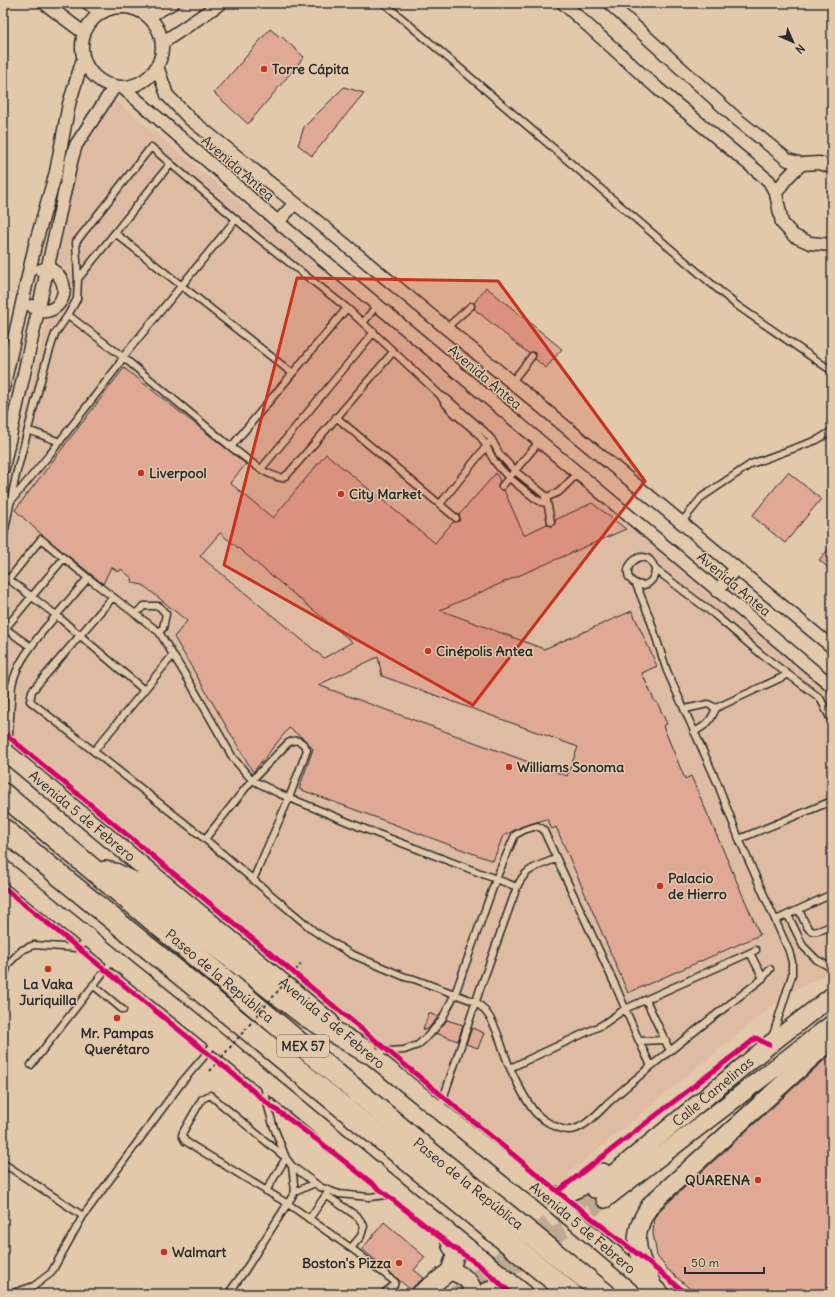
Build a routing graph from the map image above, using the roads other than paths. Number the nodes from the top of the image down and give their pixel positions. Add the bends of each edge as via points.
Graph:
1 (44, 3) edge
2 (88, 3) edge
3 (174, 3) edge
4 (221, 3) edge
5 (384, 3) edge
6 (563, 3) edge
7 (609, 3) edge
8 (100, 13) junction
9 (149, 16) junction
10 (84, 33) junction
11 (162, 43) junction
12 (84, 59) junction
13 (158, 66) junction
14 (118, 87) junction
15 (170, 164) junction
16 (802, 164) junction
17 (832, 167) edge
18 (62, 174) junction
19 (776, 194) junction
20 (295, 203) junction
21 (236, 219) junction
22 (278, 222) junction
23 (115, 233) junction
24 (832, 245) edge
25 (47, 268) junction
26 (30, 272) junction
27 (78, 279) junction
28 (182, 286) junction
29 (23, 298) junction
30 (377, 305) junction
31 (471, 306) dead end
32 (347, 308) junction
33 (37, 311) junction
34 (68, 315) junction
35 (363, 322) junction
36 (445, 328) junction
37 (374, 332) junction
38 (393, 352) junction
39 (532, 356) dead end
40 (123, 357) junction
41 (832, 371) edge
42 (292, 373) junction
43 (511, 383) junction
44 (3, 389) edge
45 (440, 396) junction
46 (336, 417) junction
47 (28, 430) junction
48 (832, 431) edge
49 (492, 440) junction
50 (60, 442) junction
51 (539, 442) junction
52 (487, 446) junction
53 (232, 447) junction
54 (3, 468) edge
55 (261, 469) junction
56 (515, 471) junction
57 (578, 473) junction
58 (509, 478) junction
59 (502, 486) dead end
60 (546, 496) junction
61 (11, 501) junction
62 (544, 503) junction
63 (440, 504) junction
64 (456, 518) dead end
65 (551, 522) dead end
66 (681, 523) junction
67 (3, 539) edge
68 (64, 558) junction
69 (736, 568) junction
70 (655, 569) junction
71 (3, 575) edge
72 (88, 578) junction
73 (10, 579) junction
74 (636, 584) junction
75 (717, 591) junction
76 (32, 596) junction
77 (112, 597) junction
78 (135, 614) junction
79 (56, 615) junction
80 (4, 628) edge
81 (159, 632) junction
82 (79, 634) junction
83 (31, 647) junction
84 (832, 648) edge
85 (174, 655) junction
86 (787, 675) junction
87 (832, 686) edge
88 (144, 690) junction
89 (716, 708) junction
90 (684, 709) junction
91 (832, 722) edge
92 (694, 732) junction
93 (94, 751) junction
94 (5, 752) edge
95 (252, 780) junction
96 (3, 794) edge
97 (289, 798) junction
98 (832, 801) edge
99 (3, 829) edge
100 (205, 839) junction
101 (739, 839) junction
102 (556, 859) junction
103 (3, 869) edge
104 (94, 869) junction
105 (496, 879) junction
106 (253, 880) junction
107 (517, 887) junction
108 (832, 894) edge
109 (799, 910) junction
110 (788, 915) junction
111 (776, 920) junction
112 (832, 925) edge
113 (90, 940) junction
114 (114, 959) junction
115 (832, 968) edge
116 (770, 969) dead end
117 (763, 978) junction
118 (3, 981) edge
119 (93, 985) junction
120 (455, 994) junction
121 (832, 996) edge
122 (646, 1000) junction
123 (476, 1002) junction
124 (625, 1009) junction
125 (123, 1010) dead end
126 (832, 1024) edge
127 (832, 1039) edge
128 (666, 1040) junction
129 (639, 1041) junction
130 (769, 1045) junction
131 (212, 1047) junction
132 (670, 1051) junction
133 (366, 1052) junction
134 (31, 1065) dead end
135 (651, 1066) junction
136 (510, 1068) junction
137 (263, 1080) junction
138 (438, 1111) junction
139 (286, 1158) junction
140 (3, 1163) edge
141 (292, 1166) junction
142 (315, 1183) junction
143 (266, 1191) junction
144 (295, 1192) junction
145 (400, 1192) junction
146 (328, 1193) junction
147 (544, 1195) junction
148 (288, 1204) junction
149 (83, 1216) junction
150 (309, 1219) junction
151 (448, 1232) junction
152 (351, 1248) junction
153 (450, 1271) junction
154 (507, 1280) junction
155 (657, 1291) edge
156 (3, 1292) edge
157 (228, 1294) edge
158 (383, 1294) edge
159 (420, 1294) edge
160 (473, 1294) edge
161 (483, 1294) edge
162 (525, 1294) edge
163 (571, 1294) edge
164 (605, 1294) edge

1 - 10 street
2 - 8 street
3 - 9 street
4 - 11 street
5 - 41 lane via 735,304
6 - 19 street via 657,88 769,181
7 - 16 street via 738,120 788,160
8 - 9 street via 123,7 134,8
8 - 10 street via 91,21
9 - 11 street via 158,28
10 - 12 street
11 - 13 street
12 - 14 street via 95,77
12 - 18 street via 69,104
13 - 14 street via 143,81
13 - 20 street, Avenida Antea via 167,95 190,119
14 - 18 street via 76,145
14 - 22 street, Avenida Antea
15 - 21 lane
15 - 23 lane
15 - 27 lane via 151,147 76,242
16 - 17 street via 819,163
16 - 19 street via 783,182
18 - 25 street
18 - 26 street via 35,245
19 - 24 street via 782,223 794,236 810,243
20 - 22 street
20 - 36 street, Avenida Antea
21 - 28 lane
21 - 32 lane
22 - 30 street, Avenida Antea
23 - 27 lane
23 - 28 lane
25 - 26 street
25 - 33 street
25 - 33 street via 56,272 63,280 63,299 56,307 47,311
26 - 29 street
27 - 34 lane via 77,299
28 - 40 lane
28 - 42 lane
29 - 33 street
29 - 44 street
30 - 35 lane
30 - 51 street, Avenida Antea
31 - 36 lane
32 - 35 lane
32 - 42 lane
33 - 54 street
34 - 40 lane
34 - 47 lane via 55,334
35 - 37 lane
36 - 43 street, Avenida Antea
37 - 38 lane
37 - 55 lane
38 - 45 lane
38 - 46 lane
39 - 43 lane
40 - 50 lane
40 - 53 lane
42 - 53 lane
43 - 66 street, Avenida Antea
45 - 49 lane via 453,404
45 - 52 lane via 450,410 479,435
46 - 55 lane via 288,474 282,478
46 - 63 lane
47 - 50 lane
47 - 61 lane
48 - 66 lane via 817,440 751,464 702,497
49 - 52 lane
49 - 56 lane via 500,455
50 - 61 lane
51 - 56 lane
51 - 57 street, Avenida Antea
52 - 58 lane via 494,461
52 - 63 lane
53 - 55 lane
56 - 58 lane
56 - 60 lane
57 - 60 lane via 559,492
57 - 75 street, Avenida Antea
58 - 59 lane
58 - 62 lane
60 - 62 lane
61 - 67 lane
62 - 65 lane
63 - 64 lane
66 - 69 street, Avenida Antea
68 - 72 lane
68 - 73 lane via 41,539
68 - 76 lane
69 - 75 street
69 - 84 street, Avenida Antea
70 - 74 lane via 655,575 648,584
70 - 74 lane via 650,560 633,560 628,570 629,576
70 - 86 lane
71 - 73 lane
72 - 77 lane
72 - 79 lane
73 - 76 lane
74 - 90 lane via 667,671
75 - 87 street, Avenida Antea
76 - 79 lane
76 - 80 lane
77 - 78 lane
77 - 82 lane
78 - 81 lane
78 - 81 lane via 144,606 158,606 166,614 163,628
79 - 82 lane
79 - 83 lane
80 - 83 lane
81 - 85 lane
82 - 88 lane
82 - 93 lane via 32,691 30,702
83 - 94 lane via 14,675
85 - 88 lane
85 - 95 lane via 233,758
86 - 89 lane
86 - 91 lane via 820,698
88 - 93 lane
89 - 90 lane via 708,704
89 - 92 lane via 706,725
90 - 92 lane
92 - 101 lane
93 - 100 lane
94 - 133 main road, Avenida 5 de Febrero
95 - 97 lane
95 - 97 lane via 288,743 297,740 307,750
95 - 100 lane
96 - 104 highway, Paseo de la República / MEX 57
97 - 105 lane
97 - 106 lane
98 - 101 lane
99 - 163 highway, Paseo de la República / MEX 57
100 - 106 lane
101 - 111 lane
102 - 105 lane via 543,829 531,827 515,836
102 - 107 lane via 527,871
102 - 124 lane
103 - 113 main road
104 - 133 highway via 115,874 138,885 304,1015
104 - 164 highway, Paseo de la República / MEX 57 via 429,1152
105 - 107 lane
105 - 120 lane
106 - 120 lane via 314,931 351,954 405,977
107 - 123 lane
108 - 109 lane
109 - 110 lane
109 - 112 lane via 808,929 813,932 819,932
110 - 111 lane
110 - 115 lane via 803,946 817,960
111 - 130 lane via 789,951 792,975
113 - 114 main road
113 - 118 lane via 77,948 34,945 22,950 8,964
114 - 119 lane
114 - 131 main road
116 - 117 lane
117 - 122 lane via 753,952
117 - 132 lane
119 - 125 lane
119 - 134 lane
120 - 123 lane
120 - 133 lane via 441,1021 418,1045 404,1050
121 - 130 main road, Calle Camelinas
122 - 124 lane
122 - 128 lane
123 - 136 lane via 491,1018
123 - 138 lane
124 - 129 lane
124 - 136 lane via 602,1025
126 - 130 main road, Calle Camelinas via 600,1194
127 - 155 main road via 652,1203 642,1216 637,1240 639,1255
128 - 129 lane
128 - 132 lane
129 - 135 lane
130 - 147 main road via 749,1055 606,1171 582,1187 562,1195
131 - 137 main road
131 - 149 lane via 182,1082
132 - 135 lane
133 - 138 main road, Avenida 5 de Febrero
135 - 136 lane via 584,1125 570,1130 558,1128 540,1117
137 - 139 lane via 273,1126
137 - 145 main road
138 - 147 main road, Avenida 5 de Febrero
139 - 141 lane
139 - 143 lane
139 - 143 lane via 210,1095 202,1099 182,1135 185,1141
140 - 149 lane
141 - 142 lane
141 - 144 lane
142 - 144 lane
142 - 146 lane
143 - 148 lane
144 - 148 lane
145 - 146 lane via 369,1197
145 - 151 main road
146 - 150 lane
146 - 152 lane via 364,1226 361,1236
147 - 155 main road, Avenida 5 de Febrero
148 - 150 lane
148 - 157 lane
149 - 156 lane via 51,1273 34,1286 10,1294
150 - 152 lane
151 - 153 main road via 451,1246 456,1253
151 - 154 main road
152 - 158 lane via 395,1282
153 - 159 main road
153 - 160 main road via 461,1274 466,1279 472,1286
154 - 161 main road
154 - 162 main road

